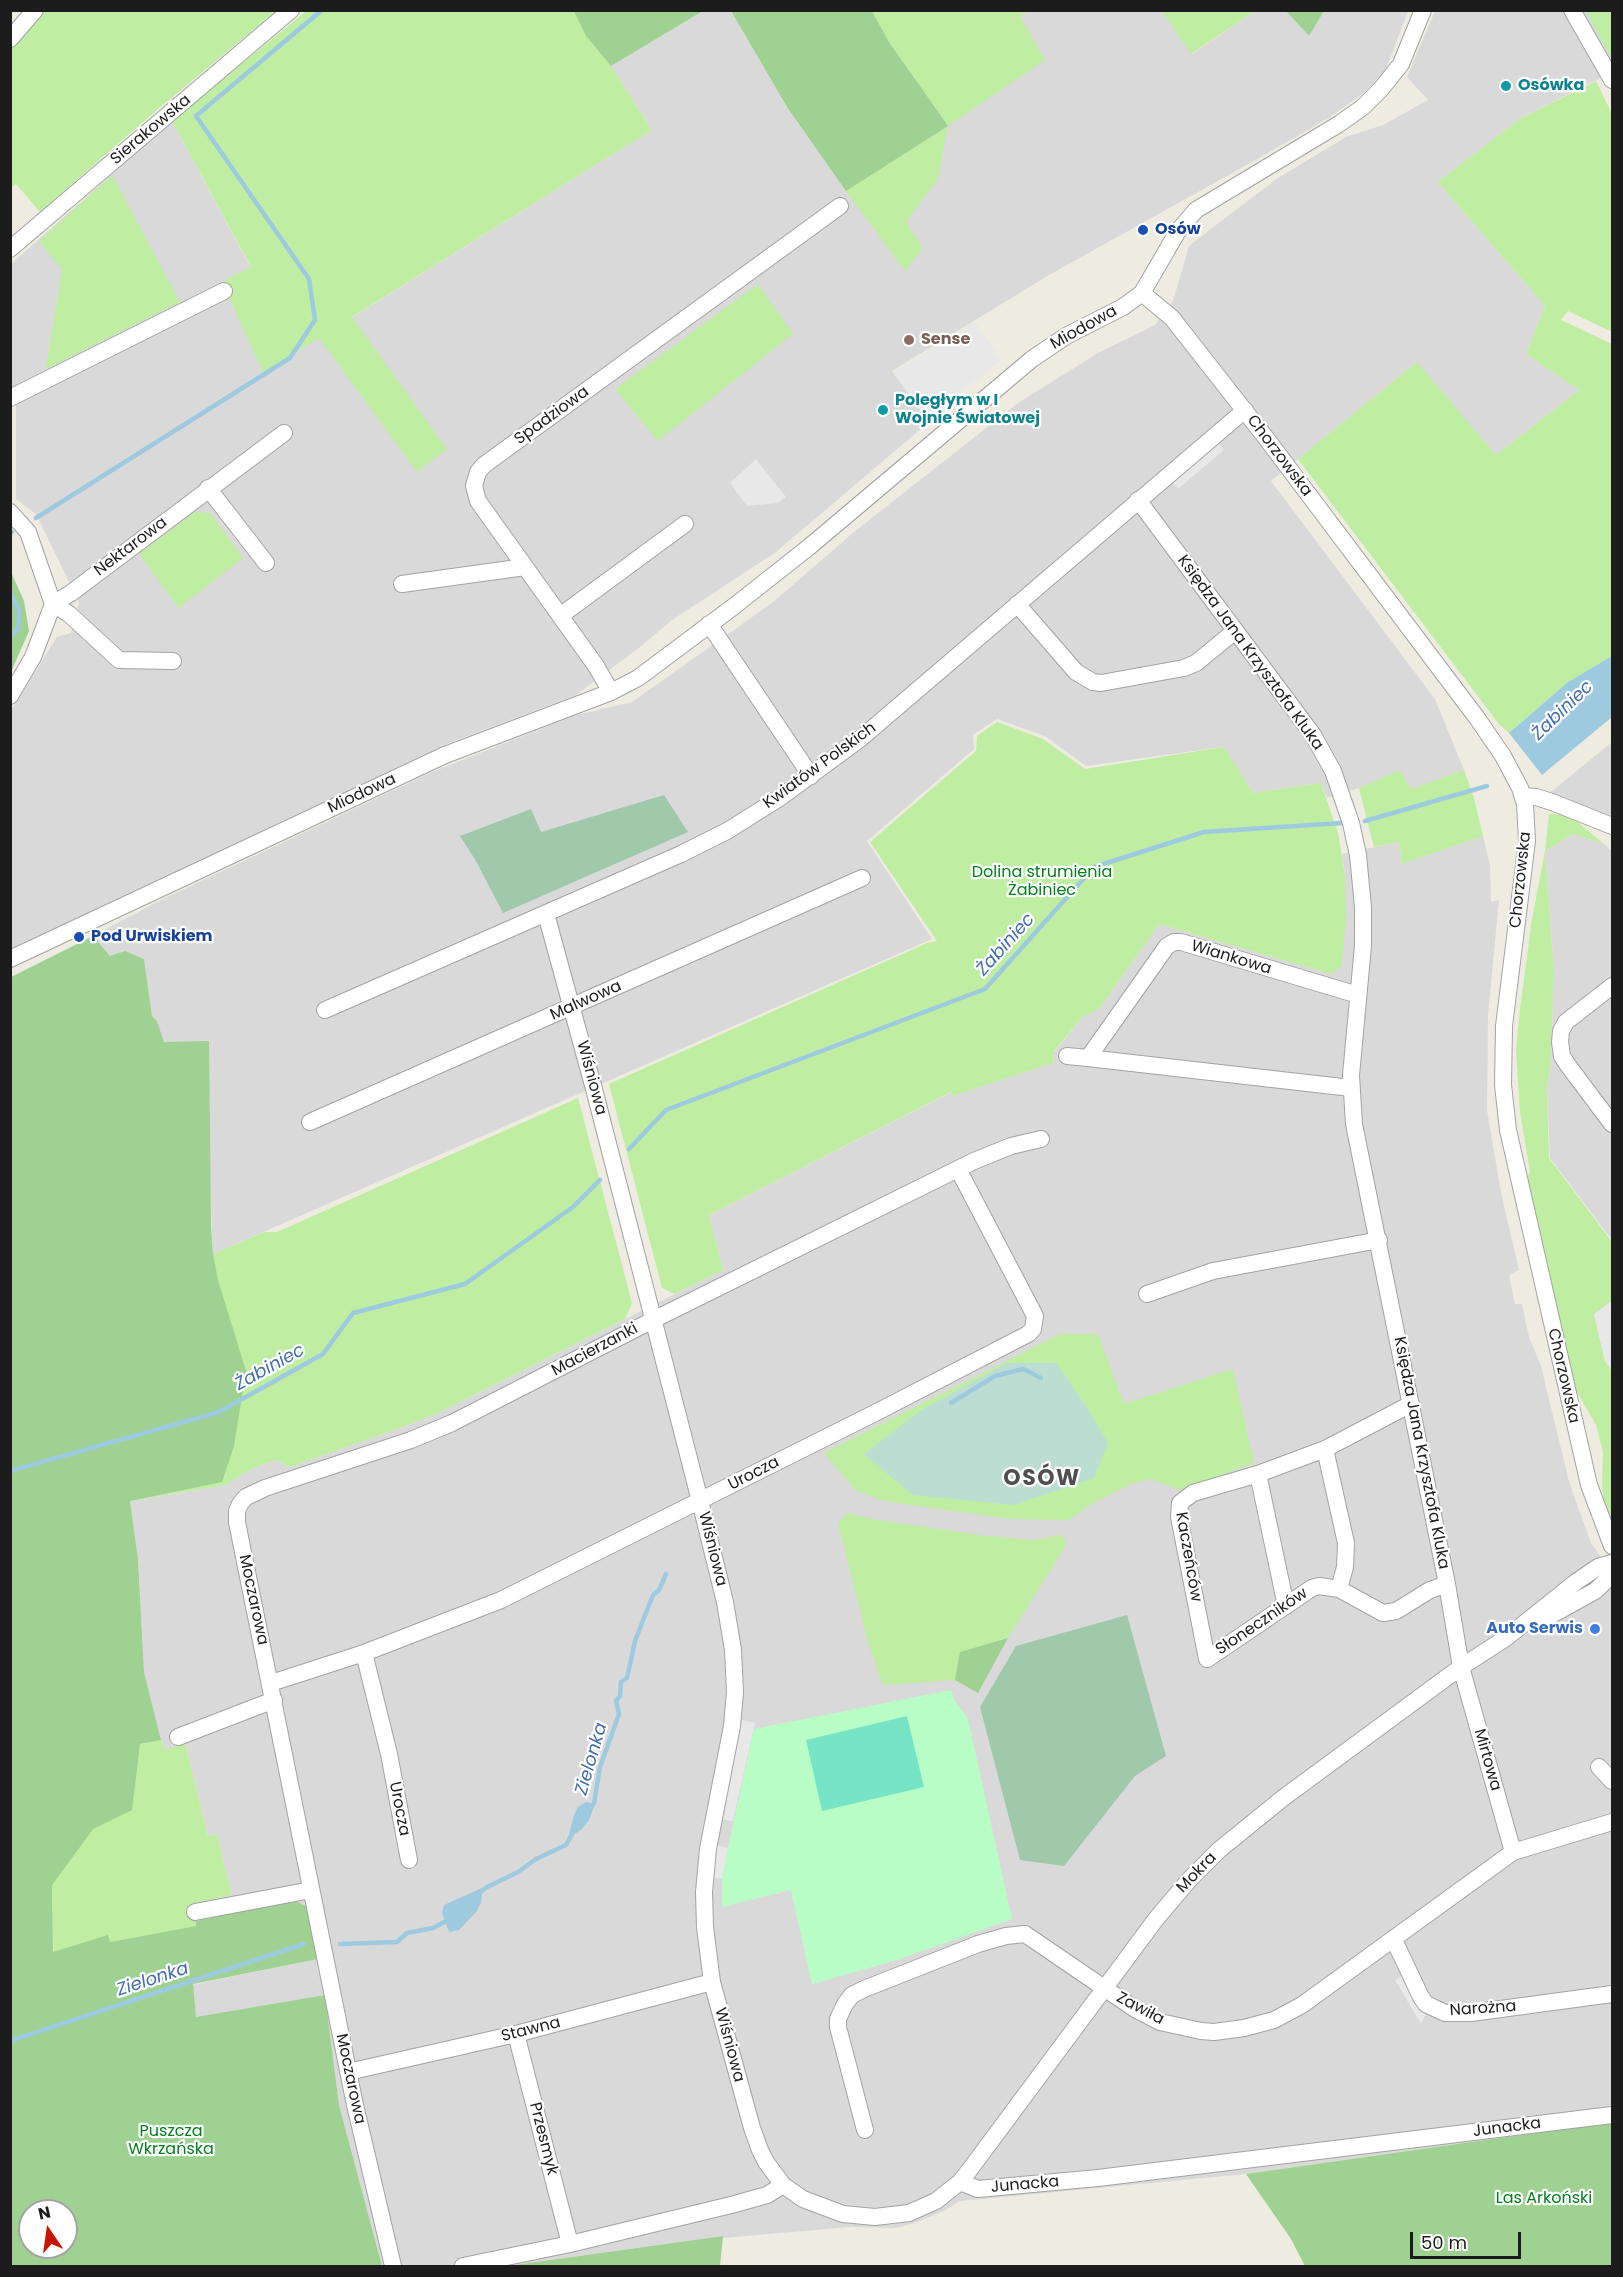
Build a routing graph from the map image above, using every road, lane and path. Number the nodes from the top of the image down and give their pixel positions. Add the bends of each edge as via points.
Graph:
1 (35, 10) edge
2 (291, 10) edge
3 (1423, 10) edge
4 (1572, 10) edge
5 (10, 39) edge
6 (1612, 80) edge
7 (840, 206) dead end
8 (10, 249) edge
9 (224, 291) dead end
10 (1142, 293) junction
11 (10, 398) edge
12 (1245, 410) junction
13 (284, 433) dead end
14 (208, 488) junction
15 (1138, 500) junction
16 (10, 512) edge
17 (685, 524) dead end
18 (266, 563) dead end
19 (525, 567) junction
20 (402, 584) dead end
21 (53, 604) junction
22 (1017, 604) junction
23 (560, 616) junction
24 (709, 624) junction
25 (1235, 631) junction
26 (173, 661) dead end
27 (610, 692) junction
28 (10, 696) edge
29 (811, 776) junction
30 (1523, 796) junction
31 (1612, 826) edge
32 (862, 878) dead end
33 (546, 914) junction
34 (10, 959) edge
35 (1612, 986) edge
36 (1358, 995) junction
37 (572, 1007) junction
38 (325, 1010) dead end
39 (1067, 1056) dead end
40 (1088, 1058) junction
41 (1351, 1088) junction
42 (310, 1122) dead end
43 (1612, 1124) edge
44 (1041, 1139) dead end
45 (958, 1169) junction
46 (1378, 1240) junction
47 (1147, 1294) dead end
48 (653, 1320) junction
49 (1412, 1404) junction
50 (1325, 1449) junction
51 (1258, 1474) junction
52 (700, 1501) junction
53 (237, 1522) joint
54 (1612, 1546) edge
55 (1612, 1563) edge
56 (1612, 1575) edge
57 (1448, 1584) junction
58 (1339, 1589) junction
59 (1286, 1605) junction
60 (1506, 1638) junction
61 (364, 1653) junction
62 (1206, 1659) joint
63 (1461, 1667) junction
64 (271, 1683) junction
65 (274, 1700) junction
66 (178, 1737) dead end
67 (1599, 1767) dead end
68 (1612, 1781) edge
69 (1612, 1822) edge
70 (1513, 1852) junction
71 (409, 1860) dead end
72 (311, 1890) junction
73 (195, 1912) dead end
74 (1394, 1940) junction
75 (712, 1982) junction
76 (1105, 1989) junction
77 (1612, 1994) edge
78 (516, 2034) junction
79 (348, 2072) junction
80 (1612, 2115) edge
81 (865, 2130) dead end
82 (960, 2182) junction
83 (783, 2185) junction
84 (570, 2244) junction
85 (393, 2266) edge
86 (463, 2266) edge

1 - 5 street
2 - 8 street, Sierakowska
3 - 10 street, Miodowa via 1404,58 1376,94 1348,118 1196,210 1178,231
4 - 6 street
7 - 19 street, Spadziowa via 477,472 474,486 478,501
9 - 11 street
10 - 12 street, Chorzowska via 1172,318
10 - 24 street, Miodowa via 1032,359 827,532
12 - 15 street, Kwiatów Polskich
12 - 30 street, Chorzowska via 1484,727
13 - 14 street, Nektarowa
14 - 18 street
14 - 21 street, Nektarowa
15 - 22 street, Kwiatów Polskich
15 - 25 street, Księdza Jana Krzysztofa Kluka
16 - 21 street via 28,532
17 - 23 street
19 - 20 street
19 - 23 street, Spadziowa
21 - 26 street via 119,660
21 - 28 street via 33,657
22 - 25 street via 1076,672 1101,683 1184,668
22 - 29 street, Kwiatów Polskich via 883,720
23 - 27 street, Spadziowa
24 - 27 street, Miodowa via 635,680
24 - 29 street
25 - 36 street, Księdza Jana Krzysztofa Kluka via 1313,735 1343,798 1359,855 1362,886
27 - 34 street, Miodowa via 445,755
29 - 33 street, Kwiatów Polskich via 727,831
30 - 31 street via 1552,802
30 - 54 street, Chorzowska via 1527,841 1504,1026 1505,1106 1512,1154 1583,1460
32 - 37 street, Malwowa
33 - 37 street, Wiśniowa
33 - 38 street, Kwiatów Polskich
35 - 43 street via 1566,1022 1560,1042 1567,1064
36 - 40 street, Wiankowa via 1174,942 1167,946
36 - 41 street, Księdza Jana Krzysztofa Kluka
37 - 42 street, Malwowa
37 - 48 street, Wiśniowa
39 - 40 street
40 - 41 street
41 - 46 street, Księdza Jana Krzysztofa Kluka via 1354,1124
44 - 45 street, Macierzanki via 1011,1146
45 - 48 street, Macierzanki
45 - 52 street, Urocza via 1035,1316 1036,1323 1028,1334
46 - 47 street via 1213,1271
46 - 49 street, Księdza Jana Krzysztofa Kluka
48 - 52 street, Wiśniowa
48 - 53 street, Macierzanki via 432,1432 255,1492 240,1504
49 - 50 street, Kaczeńców
49 - 57 street, Księdza Jana Krzysztofa Kluka
50 - 51 street, Kaczeńców
50 - 58 street via 1346,1543
51 - 59 street
51 - 62 street, Kaczeńców via 1193,1493 1180,1503 1179,1517
52 - 61 street, Urocza via 501,1600
52 - 75 street, Wiśniowa via 727,1612 735,1677 732,1725 705,1873 704,1908
53 - 64 street, Moczarowa
55 - 60 street, Mokra via 1583,1577
56 - 60 street, Mokra via 1582,1599
57 - 58 street via 1390,1613 1376,1611
57 - 63 street, Księdza Jana Krzysztofa Kluka
58 - 59 street, Słoneczników via 1318,1586
59 - 62 street, Słoneczników
60 - 63 street, Mokra
61 - 64 street, Urocza
61 - 71 street, Urocza
63 - 70 street, Mirtowa
63 - 76 street, Mokra via 1227,1843 1166,1907
64 - 65 street, Moczarowa
65 - 66 street
65 - 72 street, Moczarowa
67 - 68 street
69 - 70 street, Zawiła
70 - 74 street, Zawiła
72 - 73 street
72 - 79 street, Moczarowa
74 - 76 street, Zawiła via 1289,2013 1236,2029 1214,2032 1176,2027 1149,2017
74 - 77 street, Narożna via 1421,1997 1426,2004 1445,2013
75 - 78 street, Stawna
75 - 83 street, Wiśniowa via 754,2134 765,2162
76 - 81 street, Zawiła via 1025,1934 978,1944 852,1995 840,2011 838,2027
76 - 82 street, Mokra
78 - 79 street, Stawna
78 - 84 street, Przesmyk
79 - 85 street, Moczarowa
80 - 82 street, Junacka via 1098,2178 978,2189
82 - 83 street via 924,2207 875,2217 830,2210
83 - 84 street via 766,2195
84 - 86 street

